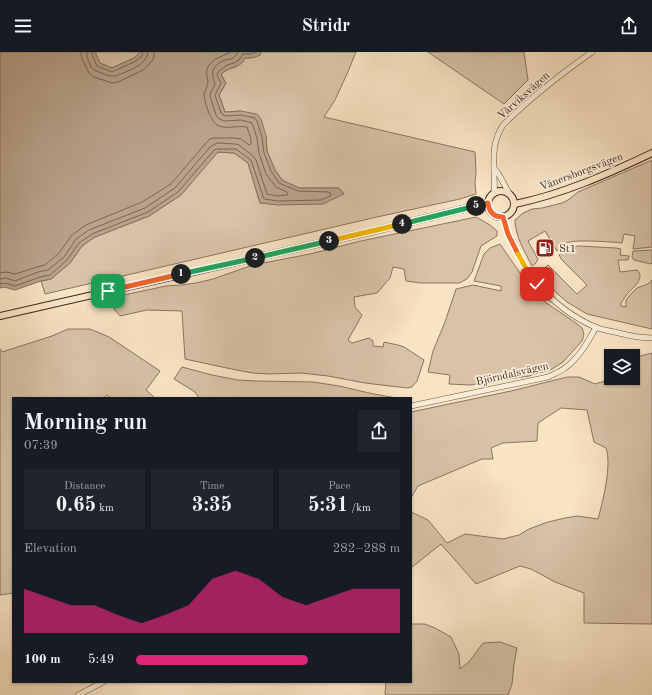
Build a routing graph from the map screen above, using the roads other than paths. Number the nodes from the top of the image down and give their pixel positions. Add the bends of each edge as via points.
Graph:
1 (592, 52) edge
2 (652, 153) edge
3 (494, 168) junction
4 (494, 192) junction
5 (509, 193) junction
6 (488, 203) junction
7 (515, 204) junction
8 (503, 217) junction
9 (0, 316) edge
10 (596, 327) junction
11 (652, 338) edge
12 (412, 406) edge
13 (101, 683) edge
14 (78, 695) edge

1 - 3 street, Vårviksvägen via 546,87 503,126 496,140
2 - 7 main road, Vänersborgsvägen via 560,192
3 - 4 street, Vårviksvägen
3 - 5 street
4 - 5 main road via 501,190
4 - 6 main road
5 - 7 main road
6 - 8 main road via 493,215
6 - 9 main road
7 - 8 main road via 511,213
8 - 10 street via 508,234 537,284 568,312
10 - 11 street via 634,337
10 - 12 street, Björndalsvägen via 580,354 565,368 548,377
13 - 14 street

